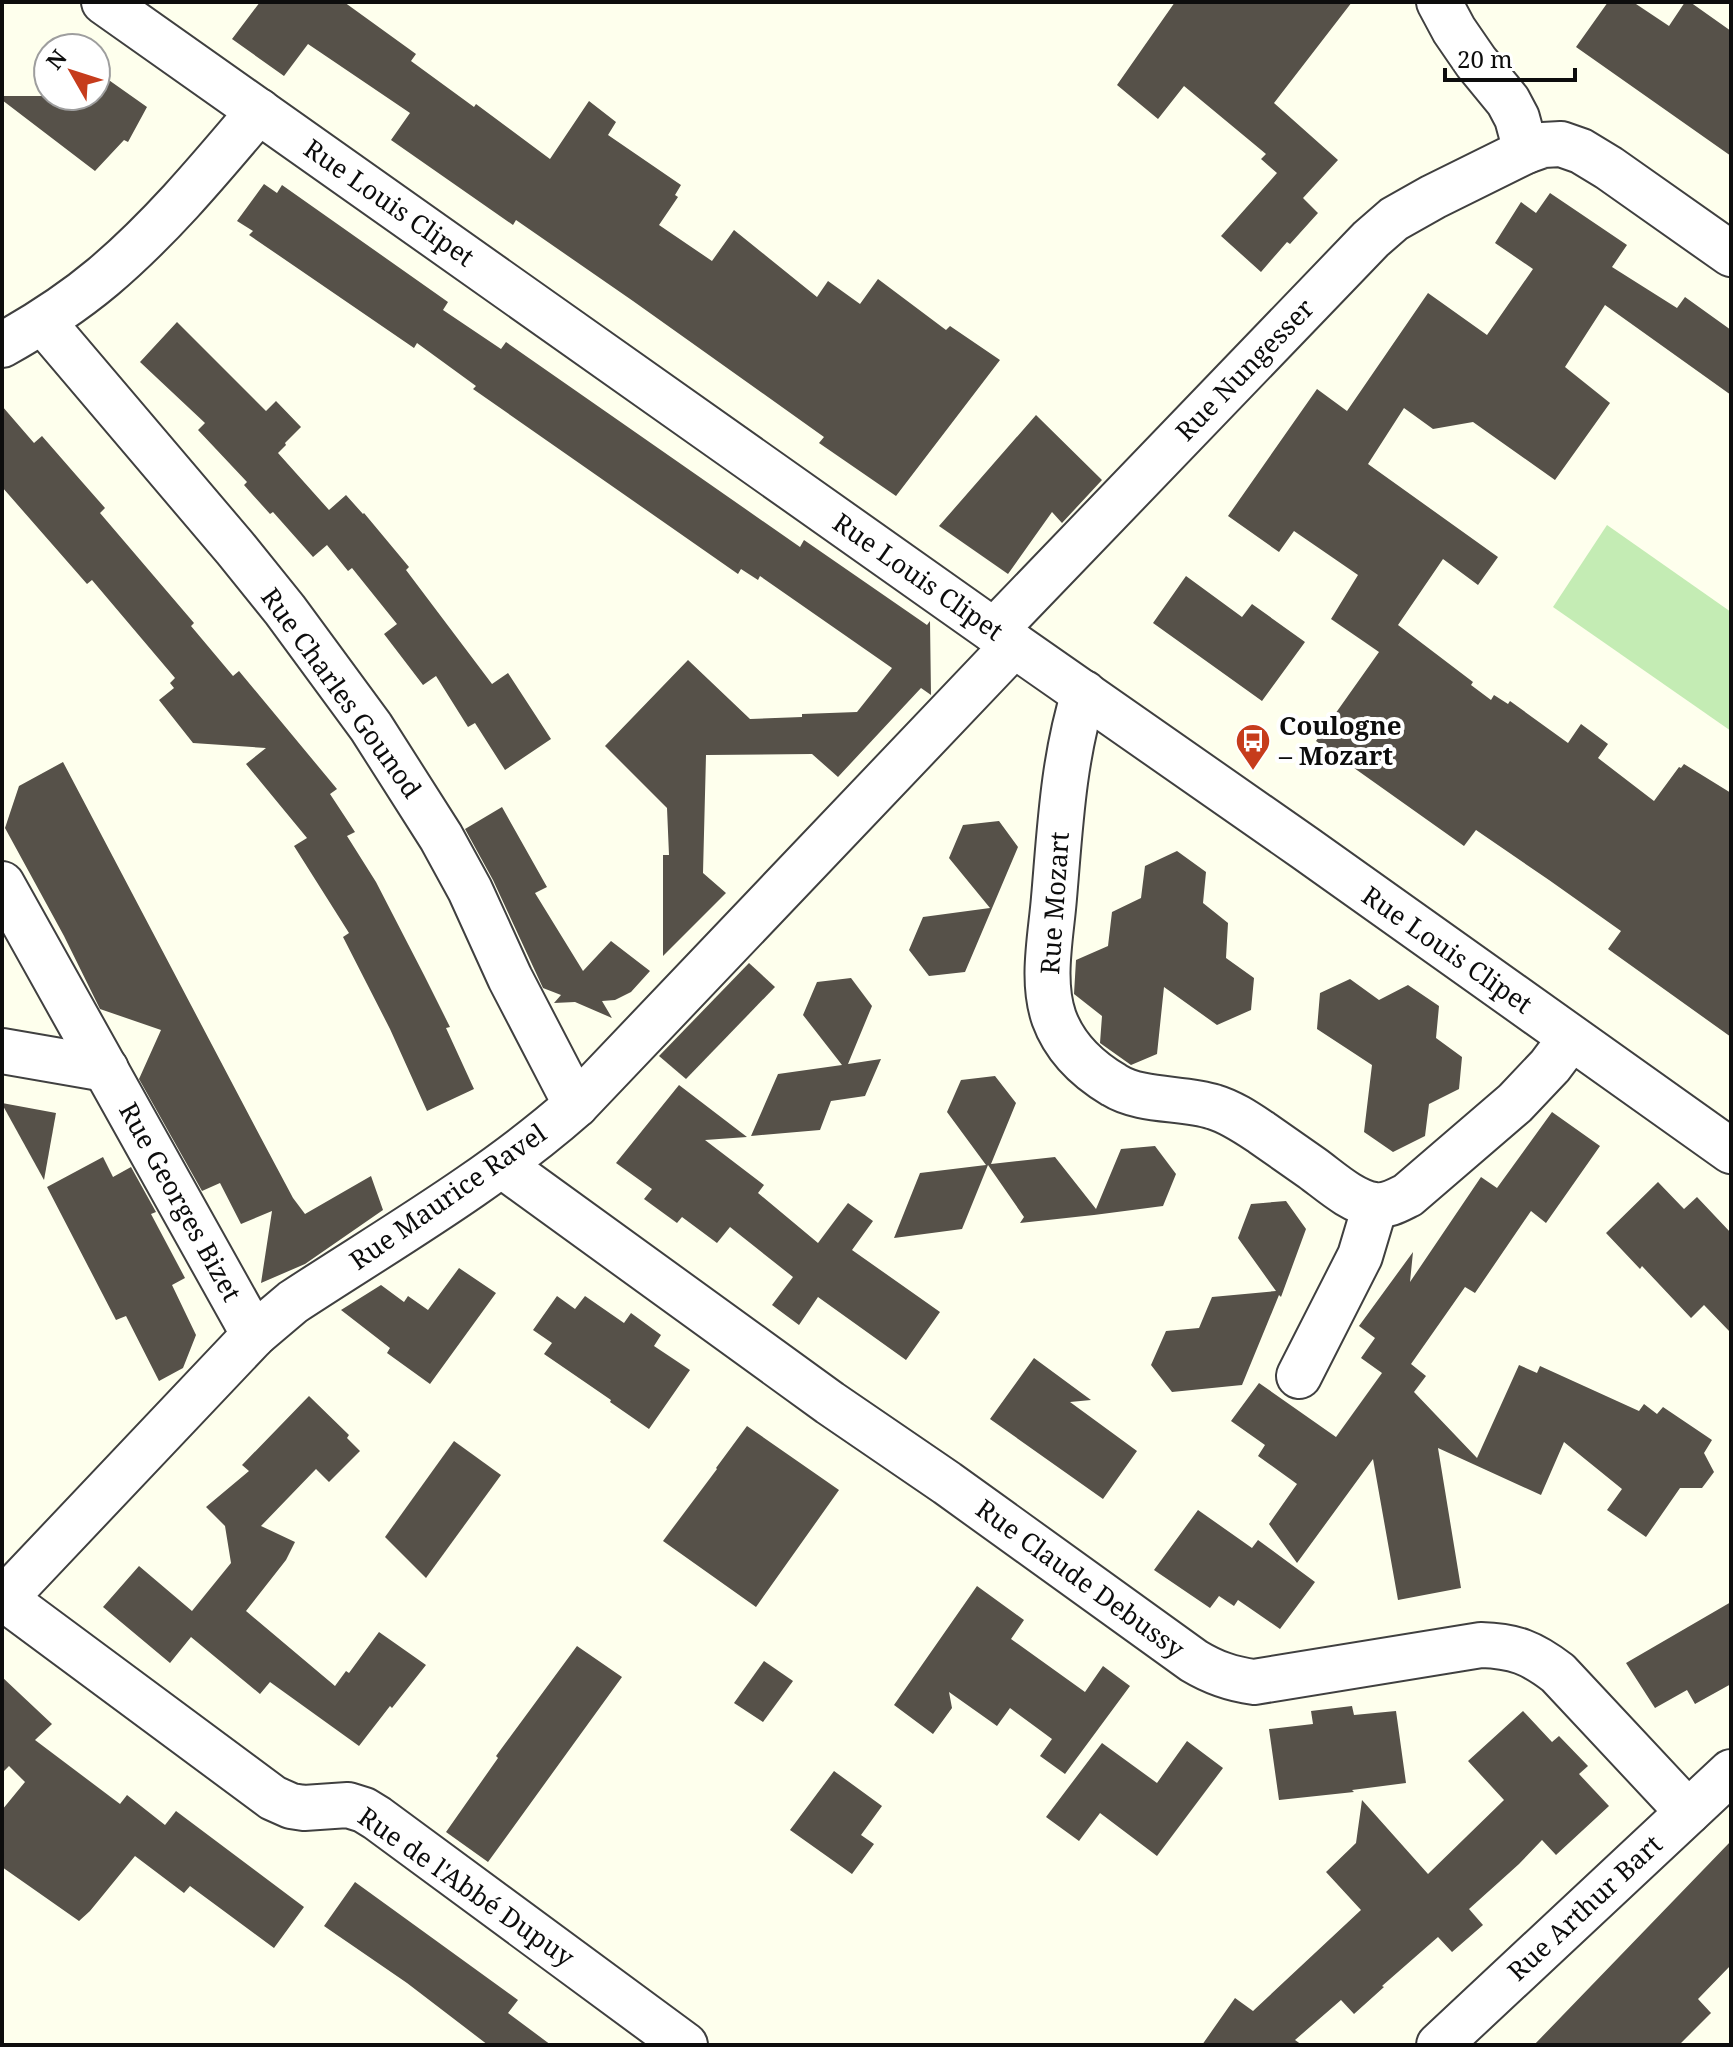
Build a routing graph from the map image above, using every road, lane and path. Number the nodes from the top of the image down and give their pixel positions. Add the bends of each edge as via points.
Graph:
1 (104, 2) edge
2 (1439, 2) edge
3 (259, 111) junction
4 (1526, 151) junction
5 (1731, 254) edge
6 (43, 322) junction
7 (2, 345) edge
8 (1004, 638) junction
9 (1084, 693) junction
10 (2, 884) edge
11 (1571, 1038) junction
12 (2, 1051) edge
13 (106, 1069) junction
14 (576, 1105) junction
15 (1731, 1151) edge
16 (503, 1166) junction
17 (1375, 1206) junction
18 (254, 1335) junction
19 (1299, 1376) dead end
20 (3, 1598) edge
21 (1731, 1772) edge
22 (1688, 1812) junction
23 (685, 2045) edge
24 (1439, 2045) edge

1 - 3 street, Rue Louis Clipet
2 - 4 street via 1508,101
3 - 6 street via 137,245
3 - 8 street, Rue Louis Clipet
4 - 5 street, Rue Nungesser via 1561,144 1581,151
4 - 8 street, Rue Nungesser via 1394,219 1371,239
6 - 7 street
6 - 14 street, Rue Charles Gounod via 235,548 371,727 470,890
8 - 9 street, Rue Louis Clipet
8 - 14 street, Rue Maurice Ravel
9 - 11 street, Rue Louis Clipet
9 - 17 street, Rue Mozart via 1069,749 1048,966 1048,994 1062,1036 1076,1056 1117,1087 1215,1107
10 - 13 street, Rue Georges Bizet
11 - 15 street, Rue Louis Clipet
11 - 17 street via 1515,1103 1408,1195
12 - 13 street
13 - 18 street, Rue Georges Bizet
14 - 16 street, Rue Maurice Ravel
16 - 18 street, Rue Maurice Ravel via 293,1302
16 - 22 street, Rue Claude Debussy via 1215,1673 1254,1682 1481,1645 1521,1650 1558,1673
17 - 19 street via 1360,1256
18 - 20 street, Rue Maurice Ravel
20 - 23 street, Rue de l'Abbé Dupuy via 273,1798 304,1808 348,1805 377,1818
21 - 22 street, Rue Arthur Bart
22 - 24 street, Rue Arthur Bart

